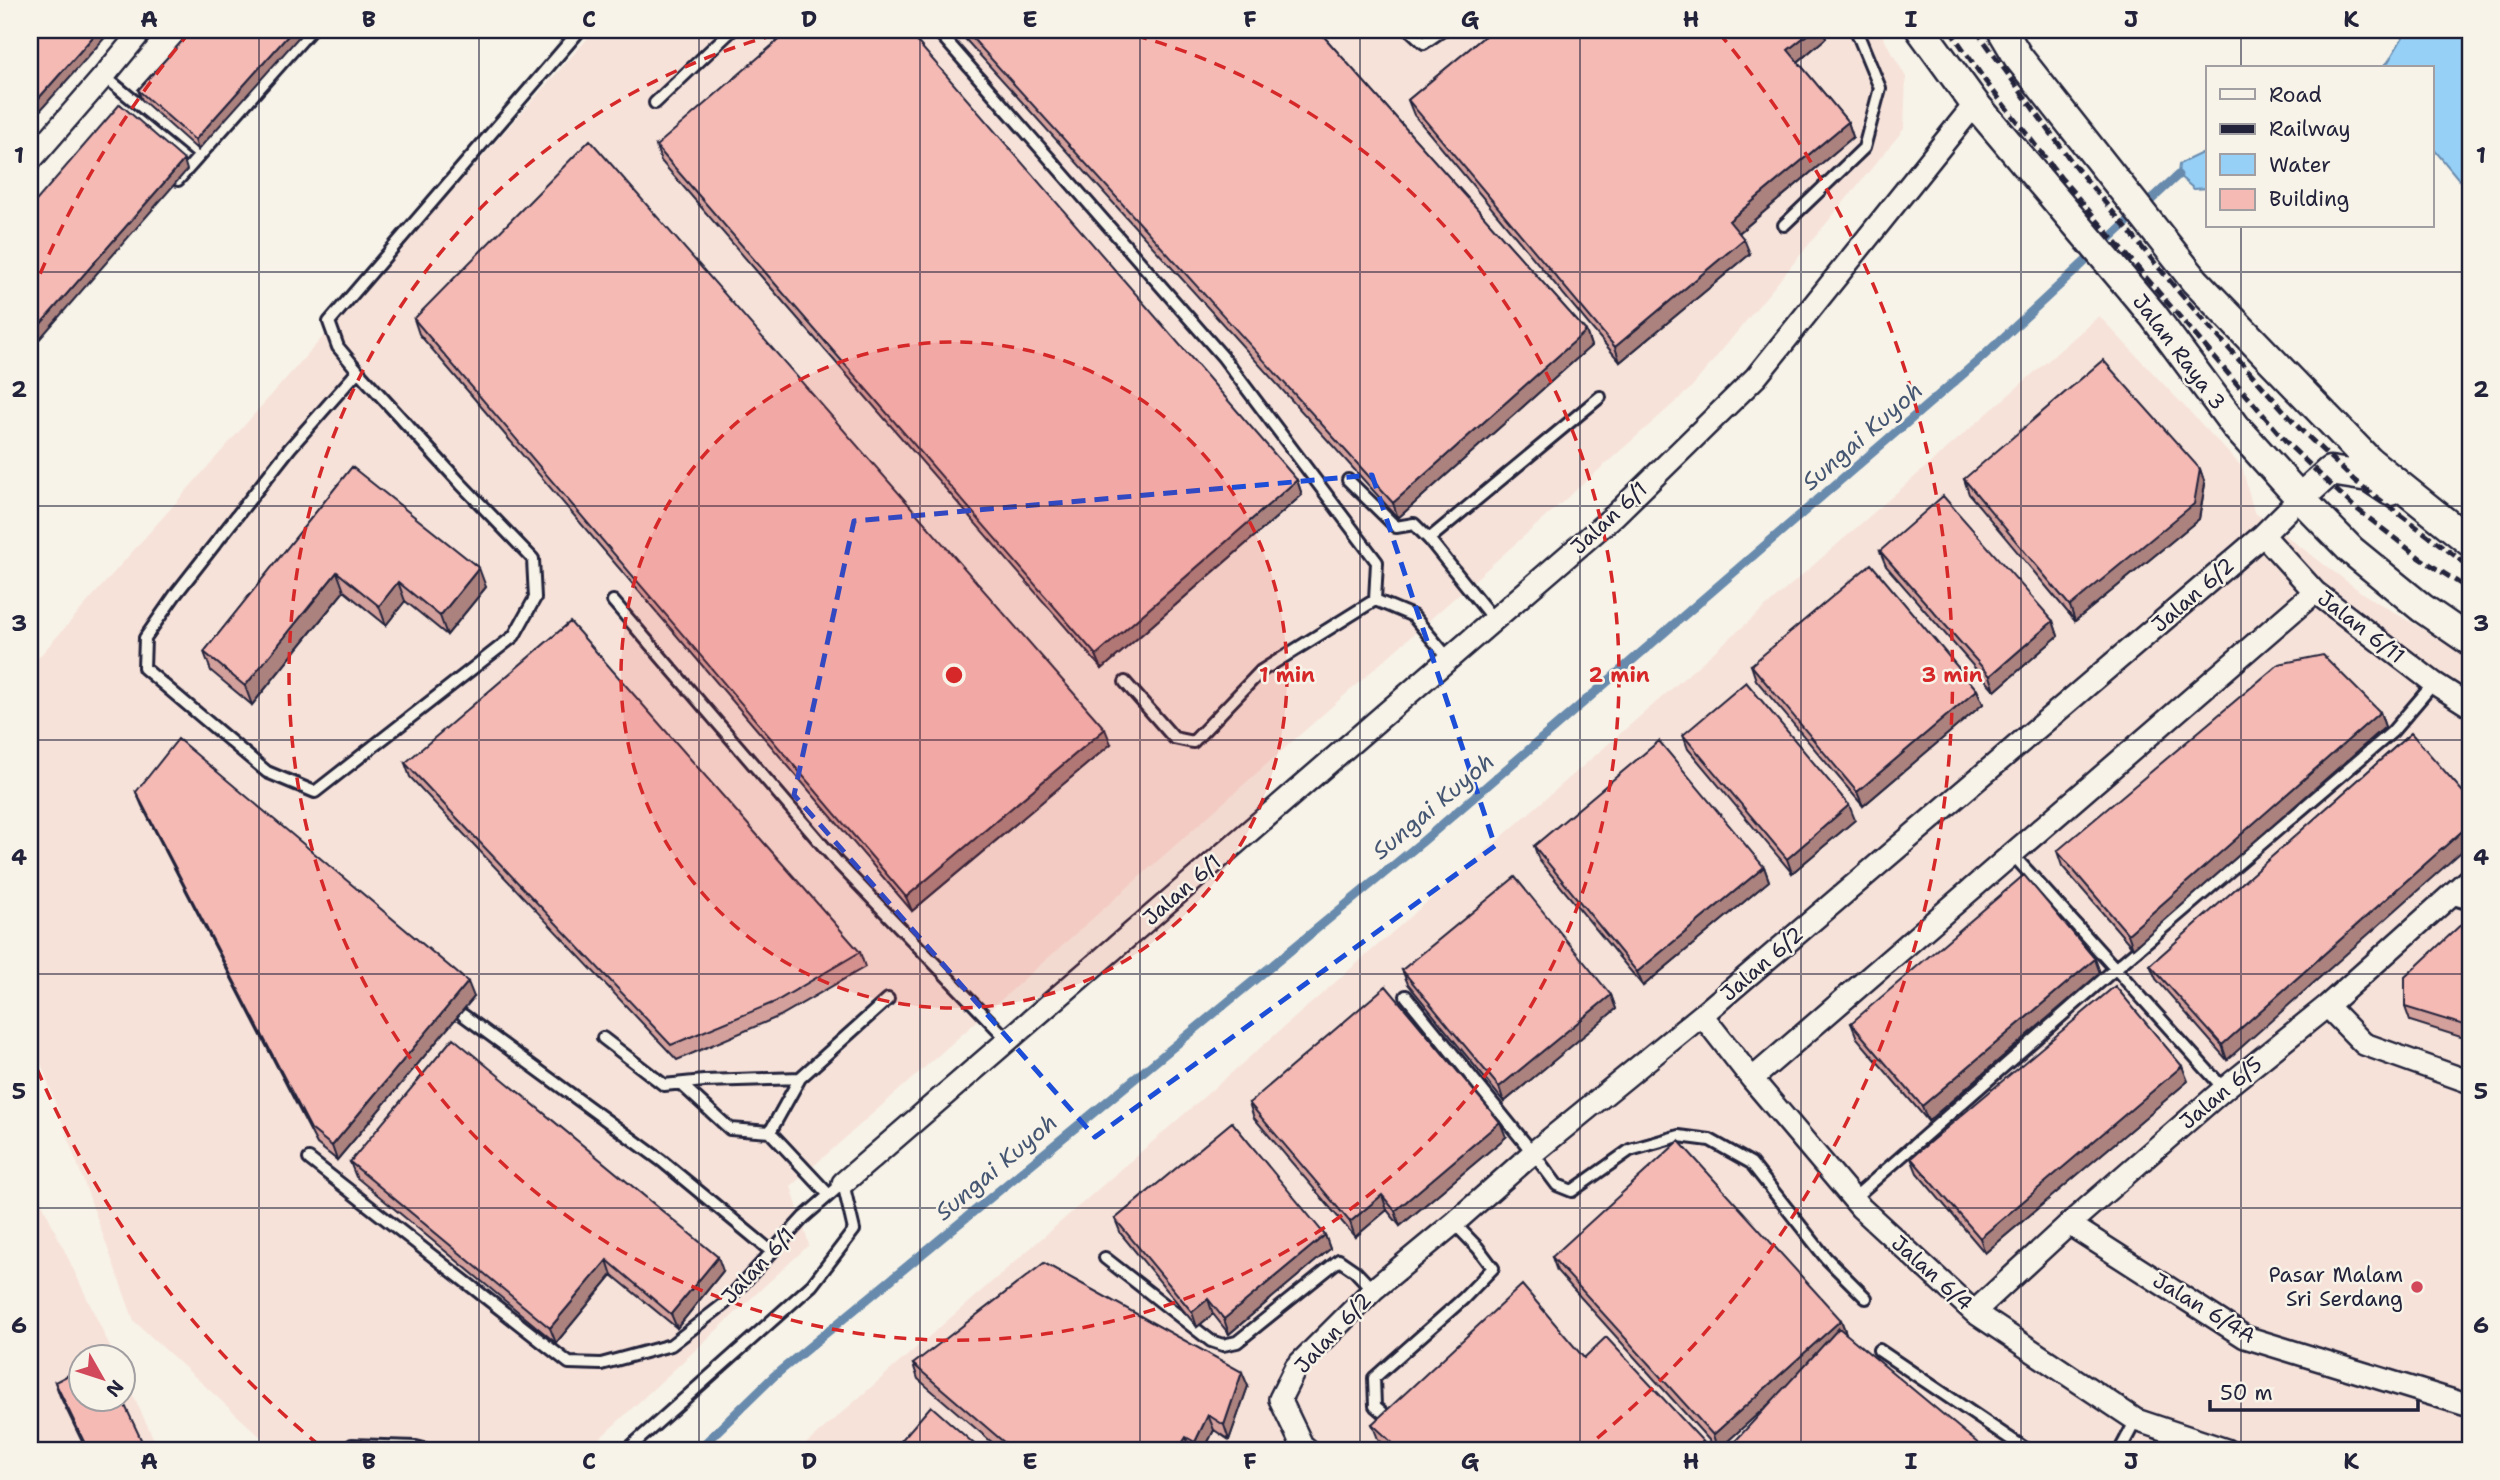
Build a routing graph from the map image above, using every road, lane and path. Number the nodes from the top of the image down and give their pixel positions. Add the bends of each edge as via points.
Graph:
1 (142, 30) edge
2 (310, 30) edge
3 (580, 30) edge
4 (732, 30) edge
5 (937, 30) edge
6 (1410, 30) edge
7 (1443, 30) edge
8 (1856, 30) edge
9 (1921, 30) edge
10 (2002, 30) edge
11 (104, 76) junction
12 (656, 103) dead end
13 (1975, 104) junction
14 (200, 155) junction
15 (30, 161) edge
16 (173, 185) edge
17 (1784, 225) dead end
18 (358, 370) junction
19 (1600, 397) dead end
20 (1348, 480) dead end
21 (2300, 499) junction
22 (2263, 535) junction
23 (1429, 539) junction
24 (2470, 543) edge
25 (2315, 592) junction
26 (1375, 600) junction
27 (613, 601) dead end
28 (1494, 620) junction
29 (2470, 641) edge
30 (1448, 659) junction
31 (1125, 682) dead end
32 (2434, 683) junction
33 (2470, 706) edge
34 (2012, 854) junction
35 (2470, 878) edge
36 (2460, 901) edge
37 (2116, 968) junction
38 (1406, 996) edge
39 (887, 999) dead end
40 (2328, 1006) junction
41 (463, 1015) dead end
42 (1702, 1015) junction
43 (603, 1038) dead end
44 (1008, 1040) junction
45 (800, 1078) junction
46 (1752, 1079) junction
47 (2470, 1082) edge
48 (681, 1084) junction
49 (2224, 1089) junction
50 (770, 1132) junction
51 (1533, 1153) junction
52 (309, 1159) dead end
53 (836, 1189) junction
54 (1854, 1198) junction
55 (1454, 1223) junction
56 (2069, 1224) junction
57 (772, 1252) junction
58 (1105, 1258) dead end
59 (1373, 1290) junction
60 (1866, 1298) dead end
61 (1974, 1312) junction
62 (1879, 1350) dead end
63 (2470, 1406) edge
64 (1382, 1412) edge
65 (2136, 1420) junction
66 (352, 1445) dead end
67 (428, 1450) edge
68 (627, 1450) edge
69 (1308, 1450) edge
70 (2027, 1450) edge
71 (2120, 1450) edge
72 (2226, 1450) edge

1 - 11 street
2 - 14 lane
3 - 18 lane via 329,321 338,347
4 - 12 lane
5 - 26 lane via 1223,357 1377,562
6 - 7 lane via 1424,43
8 - 17 lane via 1880,88 1864,148
9 - 13 street, Jalan Raya 3
10 - 24 street via 2091,152 2195,281 2368,460
11 - 14 lane
11 - 15 street
13 - 21 street, Jalan Raya 3 via 2153,315 2236,427
13 - 28 street, Jalan 6/1 via 1756,377 1615,515
14 - 16 lane
18 - 18 lane via 533,559 535,598 514,636 315,792 267,772 144,668 145,638 174,594 290,448
19 - 23 lane
20 - 23 lane via 1396,527 1414,524
21 - 22 street, Jalan 6/2
21 - 24 street via 2330,471 2369,477
21 - 29 street, Jalan Raya 3 via 2351,550
22 - 25 street, Jalan 6/11
22 - 42 street, Jalan 6/2
23 - 28 lane
25 - 32 street, Jalan 6/11
25 - 34 street
26 - 30 lane via 1413,616
26 - 31 lane via 1261,671 1193,742 1174,738
27 - 44 lane via 837,862
28 - 30 street, Jalan 6/1
30 - 44 street, Jalan 6/1
32 - 33 street, Jalan 6/11
32 - 37 lane via 2392,732
34 - 37 lane
34 - 46 street
35 - 36 street, Jalan 6/5
36 - 40 street, Jalan 6/5
37 - 49 lane
37 - 54 lane
38 - 51 lane
39 - 45 lane
40 - 47 street via 2364,1045
40 - 49 street, Jalan 6/5
41 - 57 lane via 662,1161
42 - 46 street, Jalan 6/4
42 - 51 street, Jalan 6/2
43 - 48 lane via 664,1086
44 - 53 street, Jalan 6/1
45 - 48 lane
45 - 50 lane
46 - 54 street, Jalan 6/4
48 - 50 lane via 730,1129
49 - 56 street, Jalan 6/5
50 - 53 lane
51 - 55 street, Jalan 6/2
51 - 60 lane via 1557,1185 1572,1191 1630,1150 1679,1136 1710,1140 1751,1163 1826,1258
52 - 57 lane, Jalan 6/1 via 569,1363 601,1364 671,1345 724,1304
53 - 57 lane, Jalan 6/1
53 - 68 lane via 854,1230 812,1285
54 - 61 street, Jalan 6/4
55 - 59 street, Jalan 6/2
55 - 64 lane via 1493,1268 1374,1378 1375,1406
56 - 61 street, Jalan 6/5
56 - 63 street, Jalan 6/4A via 2245,1337
58 - 59 lane via 1211,1342 1223,1345 1237,1342 1339,1260
59 - 69 street, Jalan 6/2 via 1296,1367 1280,1399
61 - 65 street, Jalan 6/4
62 - 70 lane
65 - 71 lane
65 - 72 street, Jalan 6/4
66 - 67 lane

